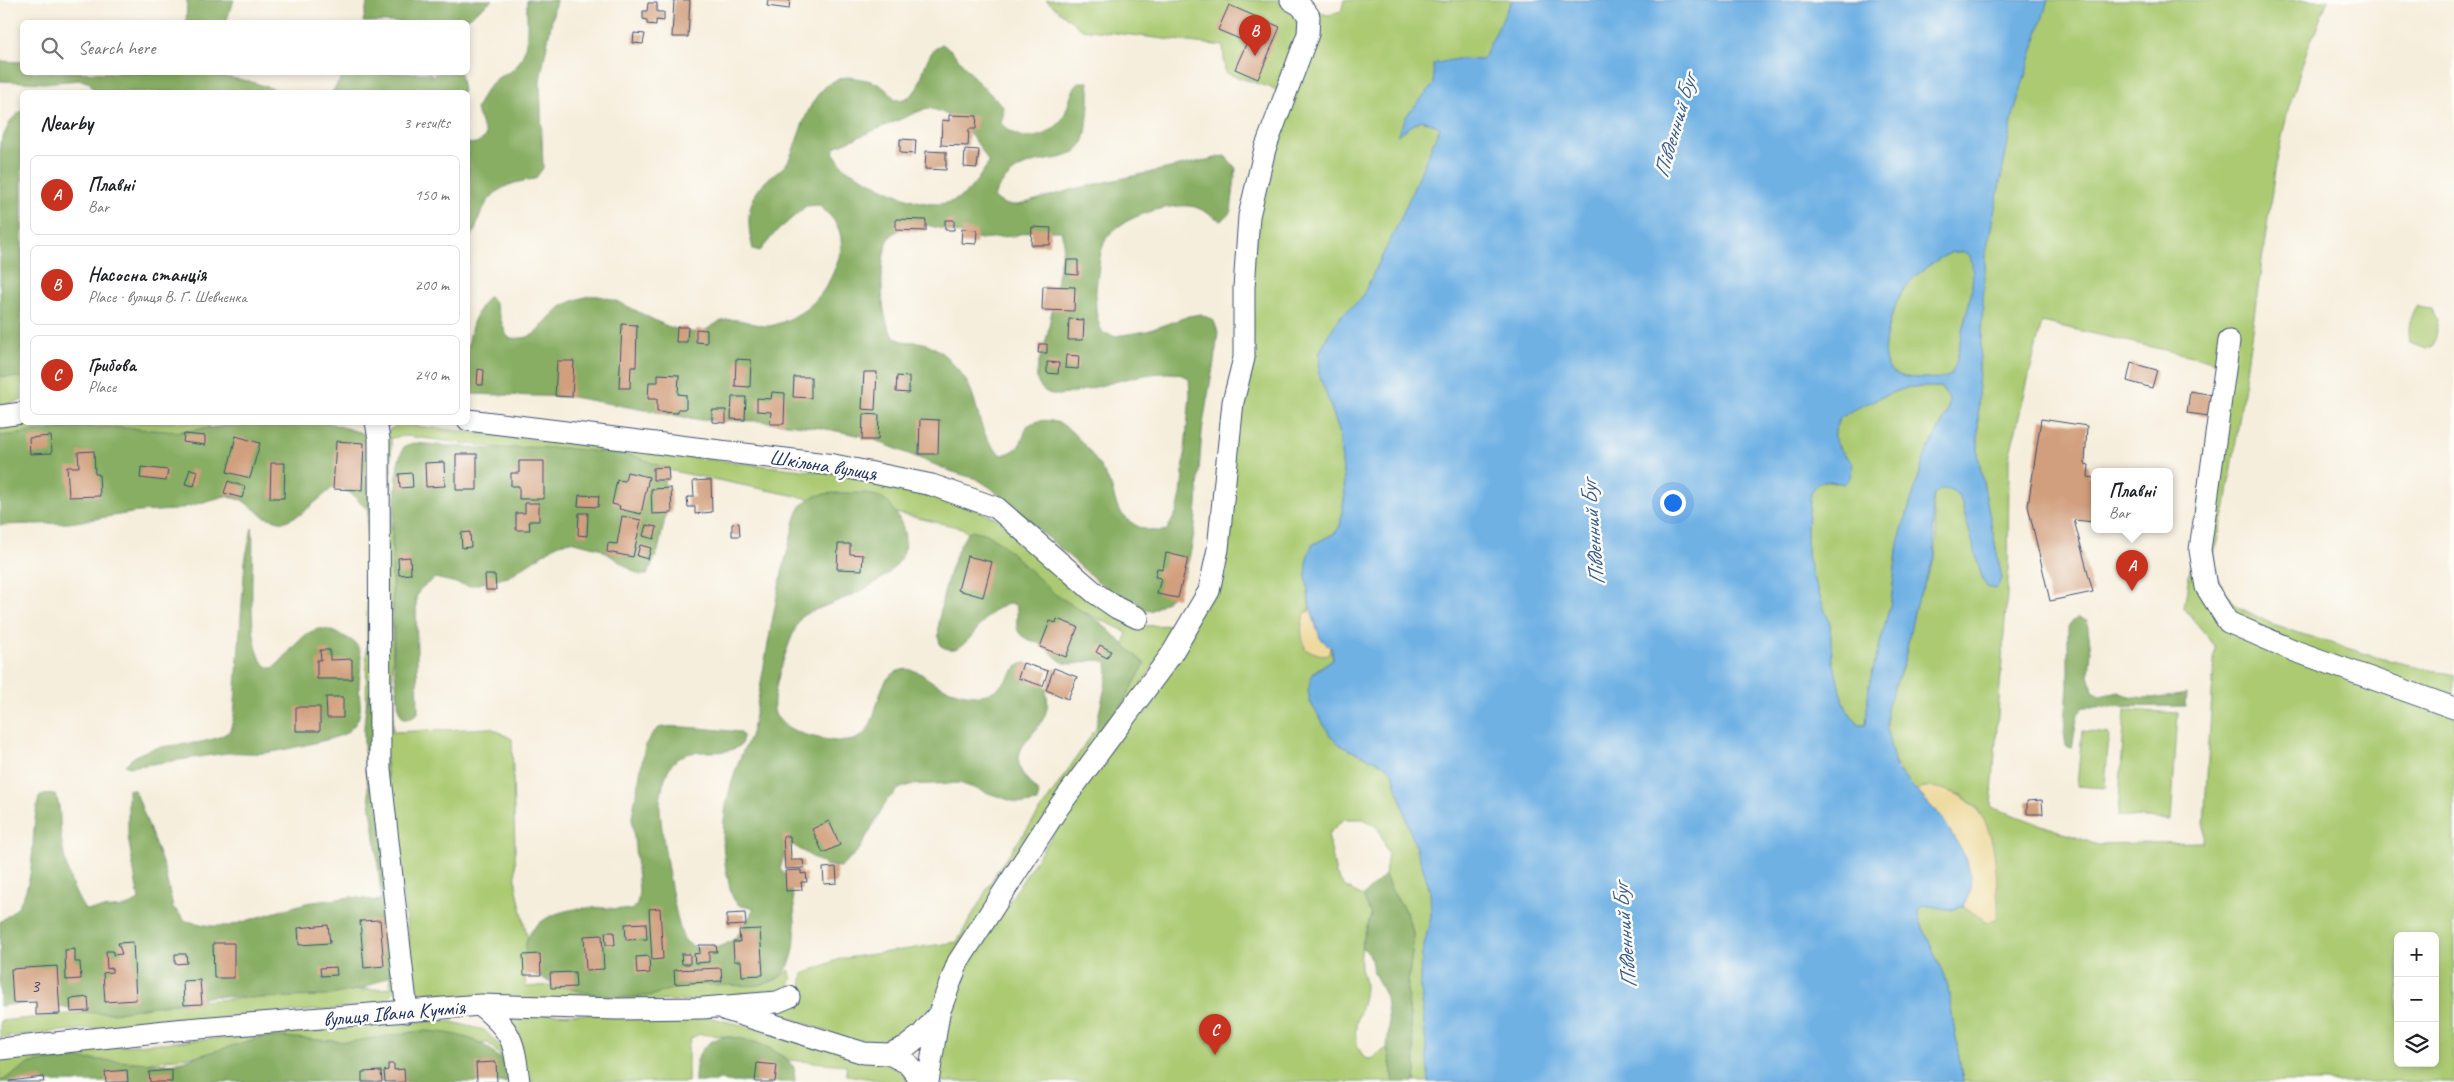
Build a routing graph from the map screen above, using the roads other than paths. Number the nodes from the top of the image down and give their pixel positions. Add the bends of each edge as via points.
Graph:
1 (1291, 0) edge
2 (2229, 341) dead end
3 (20, 413) edge
4 (0, 416) edge
5 (470, 420) edge
6 (376, 425) edge
7 (1138, 618) dead end
8 (2454, 708) edge
9 (789, 997) dead end
10 (480, 1005) junction
11 (717, 1007) junction
12 (407, 1012) junction
13 (939, 1013) junction
14 (0, 1049) edge
15 (889, 1054) junction
16 (519, 1082) edge
17 (922, 1082) edge
18 (928, 1082) edge

1 - 13 street via 1309,16 1308,34 1265,149 1248,216 1244,358 1233,402 1218,550 1208,591 1171,655 1058,808 999,896 958,962
2 - 8 street via 2200,550 2206,587 2228,622 2295,651
3 - 4 street
5 - 7 street, Шкільна вулиця via 804,461 932,485 997,508 1095,593
6 - 12 street via 380,768
9 - 11 street, вулиця Івана Кучмія via 777,1002
10 - 11 street, вулиця Івана Кучмія via 617,1009
10 - 12 street, вулиця Івана Кучмія
10 - 16 street via 502,1023 515,1047
11 - 15 street via 864,1053
12 - 14 street, вулиця Івана Кучмія via 175,1030
13 - 15 street via 922,1034
13 - 18 street
15 - 17 street via 907,1063

